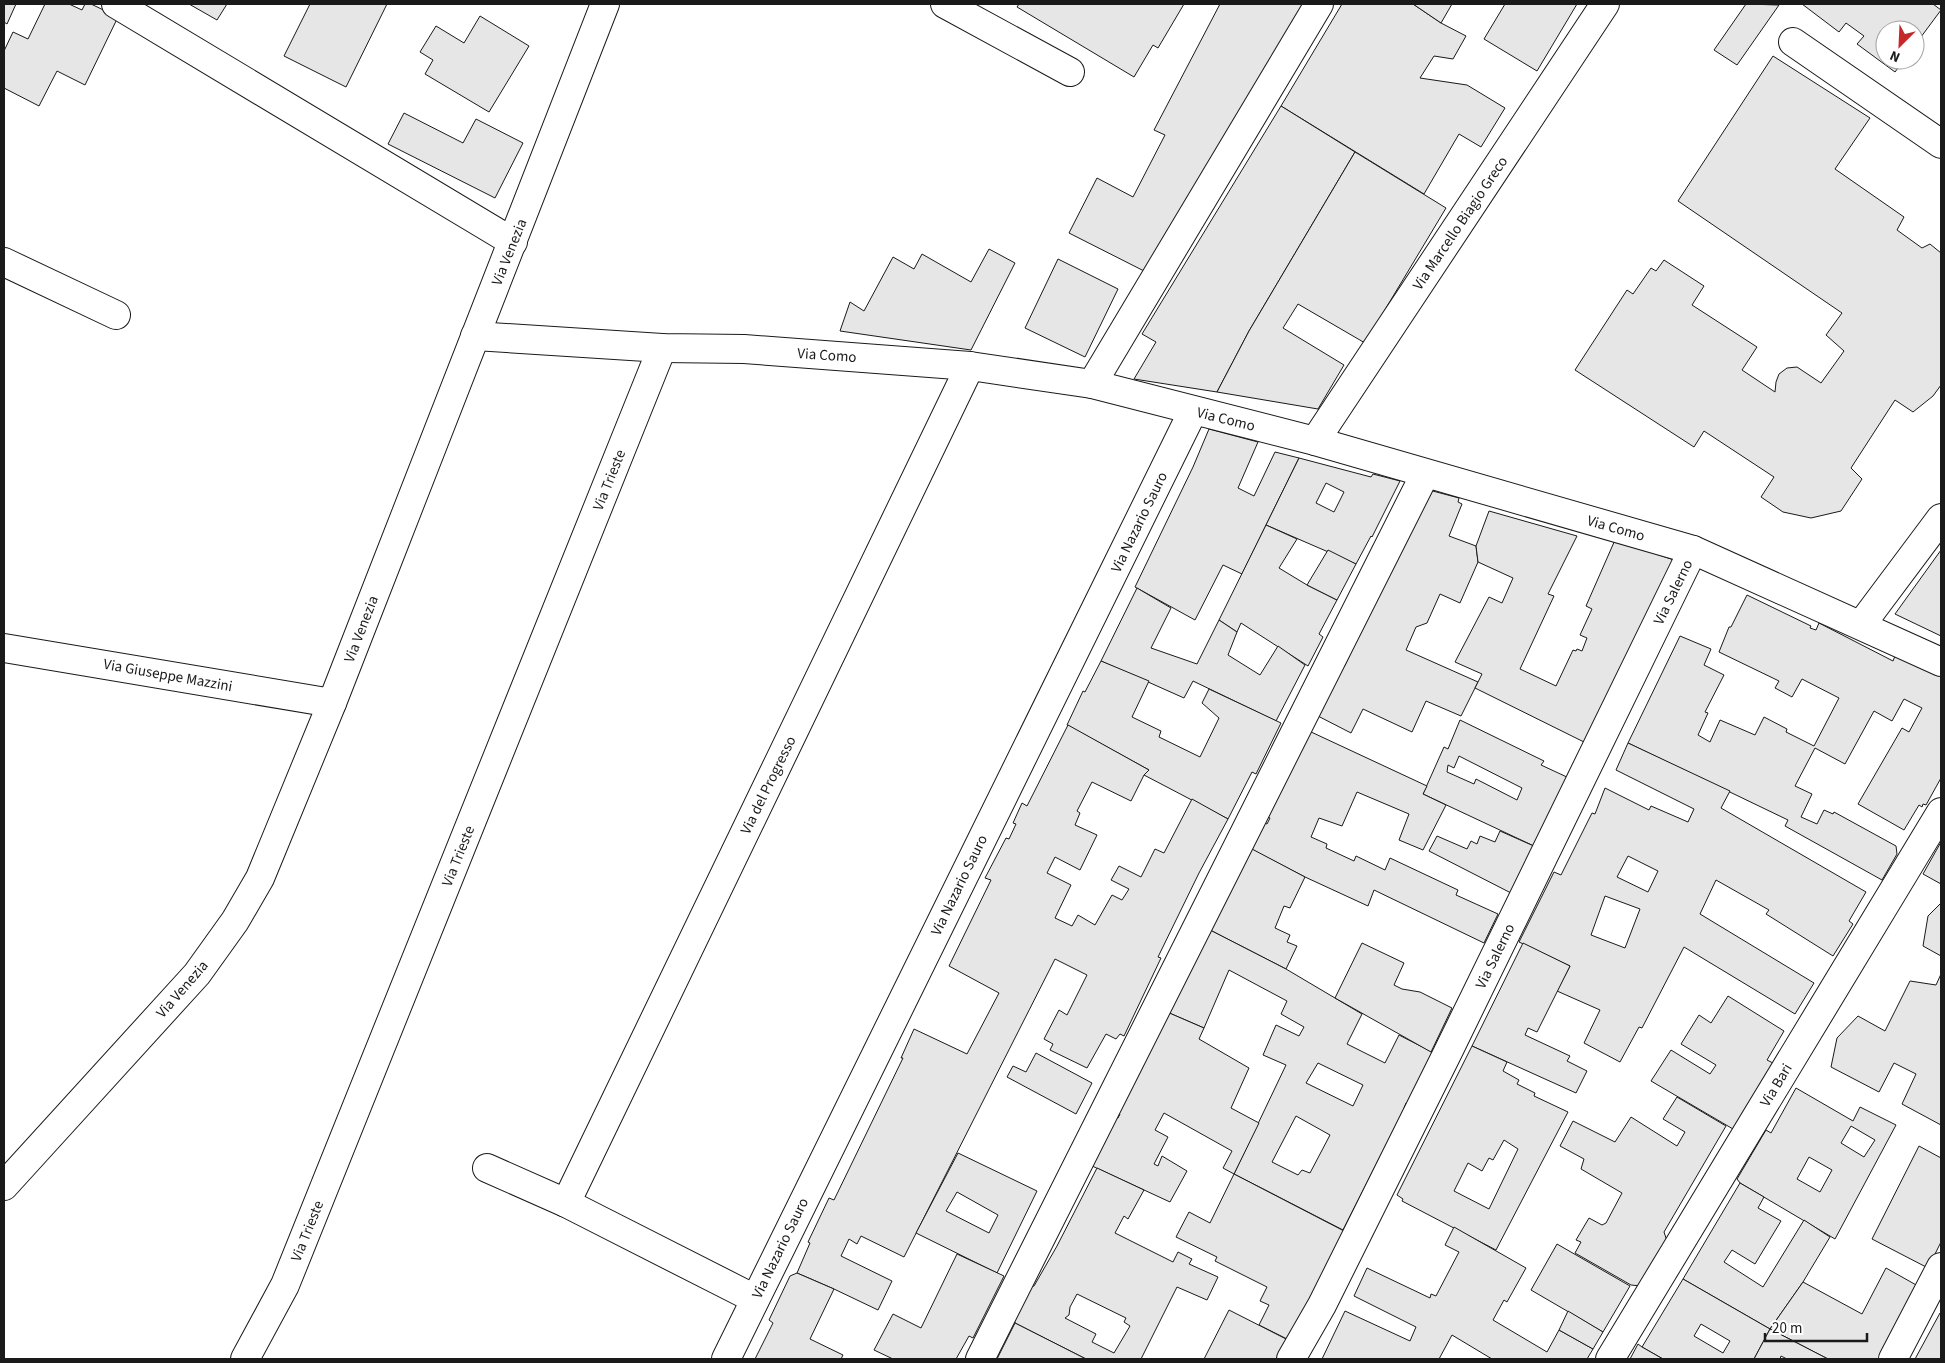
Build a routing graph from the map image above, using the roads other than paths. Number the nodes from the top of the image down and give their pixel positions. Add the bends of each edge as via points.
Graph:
1 (605, 4) edge
2 (944, 4) edge
3 (1319, 4) edge
4 (1605, 4) edge
5 (132, 8) edge
6 (1793, 42) dead end
7 (1070, 72) dead end
8 (1941, 144) edge
9 (513, 242) junction
10 (4, 262) edge
11 (116, 315) dead end
12 (475, 336) junction
13 (662, 348) junction
14 (970, 366) junction
15 (1092, 384) junction
16 (1193, 411) junction
17 (1316, 441) junction
18 (1425, 474) junction
19 (1941, 518) edge
20 (1693, 550) junction
21 (1861, 625) junction
22 (4, 648) edge
23 (1941, 662) edge
24 (332, 703) junction
25 (1941, 812) edge
26 (487, 1168) dead end
27 (4, 1186) edge
28 (566, 1203) junction
29 (1941, 1267) edge
30 (755, 1299) junction
31 (245, 1359) edge
32 (726, 1359) edge
33 (980, 1359) edge
34 (1291, 1359) edge
35 (1610, 1359) edge
36 (1893, 1359) edge

1 - 9 street, Via Venezia
2 - 7 street
3 - 15 street
4 - 17 street, Via Marcello Biagio Greco
5 - 9 street
6 - 8 street
9 - 12 street, Via Venezia
10 - 11 street
12 - 13 street, Via Como
12 - 24 street, Via Venezia
13 - 14 street, Via Como via 744,349
13 - 31 street, Via Trieste via 285,1285
14 - 15 street, Via Como
14 - 28 street, Via del Progresso
15 - 16 street, Via Como
16 - 17 street, Via Como
16 - 30 street, Via Nazario Sauro
17 - 18 street, Via Como
18 - 20 street, Via Como
18 - 33 street
19 - 21 street
20 - 21 street, Via Como
20 - 34 street, Via Salerno via 1443,1062 1322,1305
21 - 23 street, Via Como
22 - 24 street, Via Giuseppe Mazzini
24 - 27 street, Via Venezia via 260,878 234,921 197,974
25 - 35 street, Via Bari
26 - 28 street
28 - 30 street
29 - 36 street
30 - 32 street, Via Nazario Sauro

